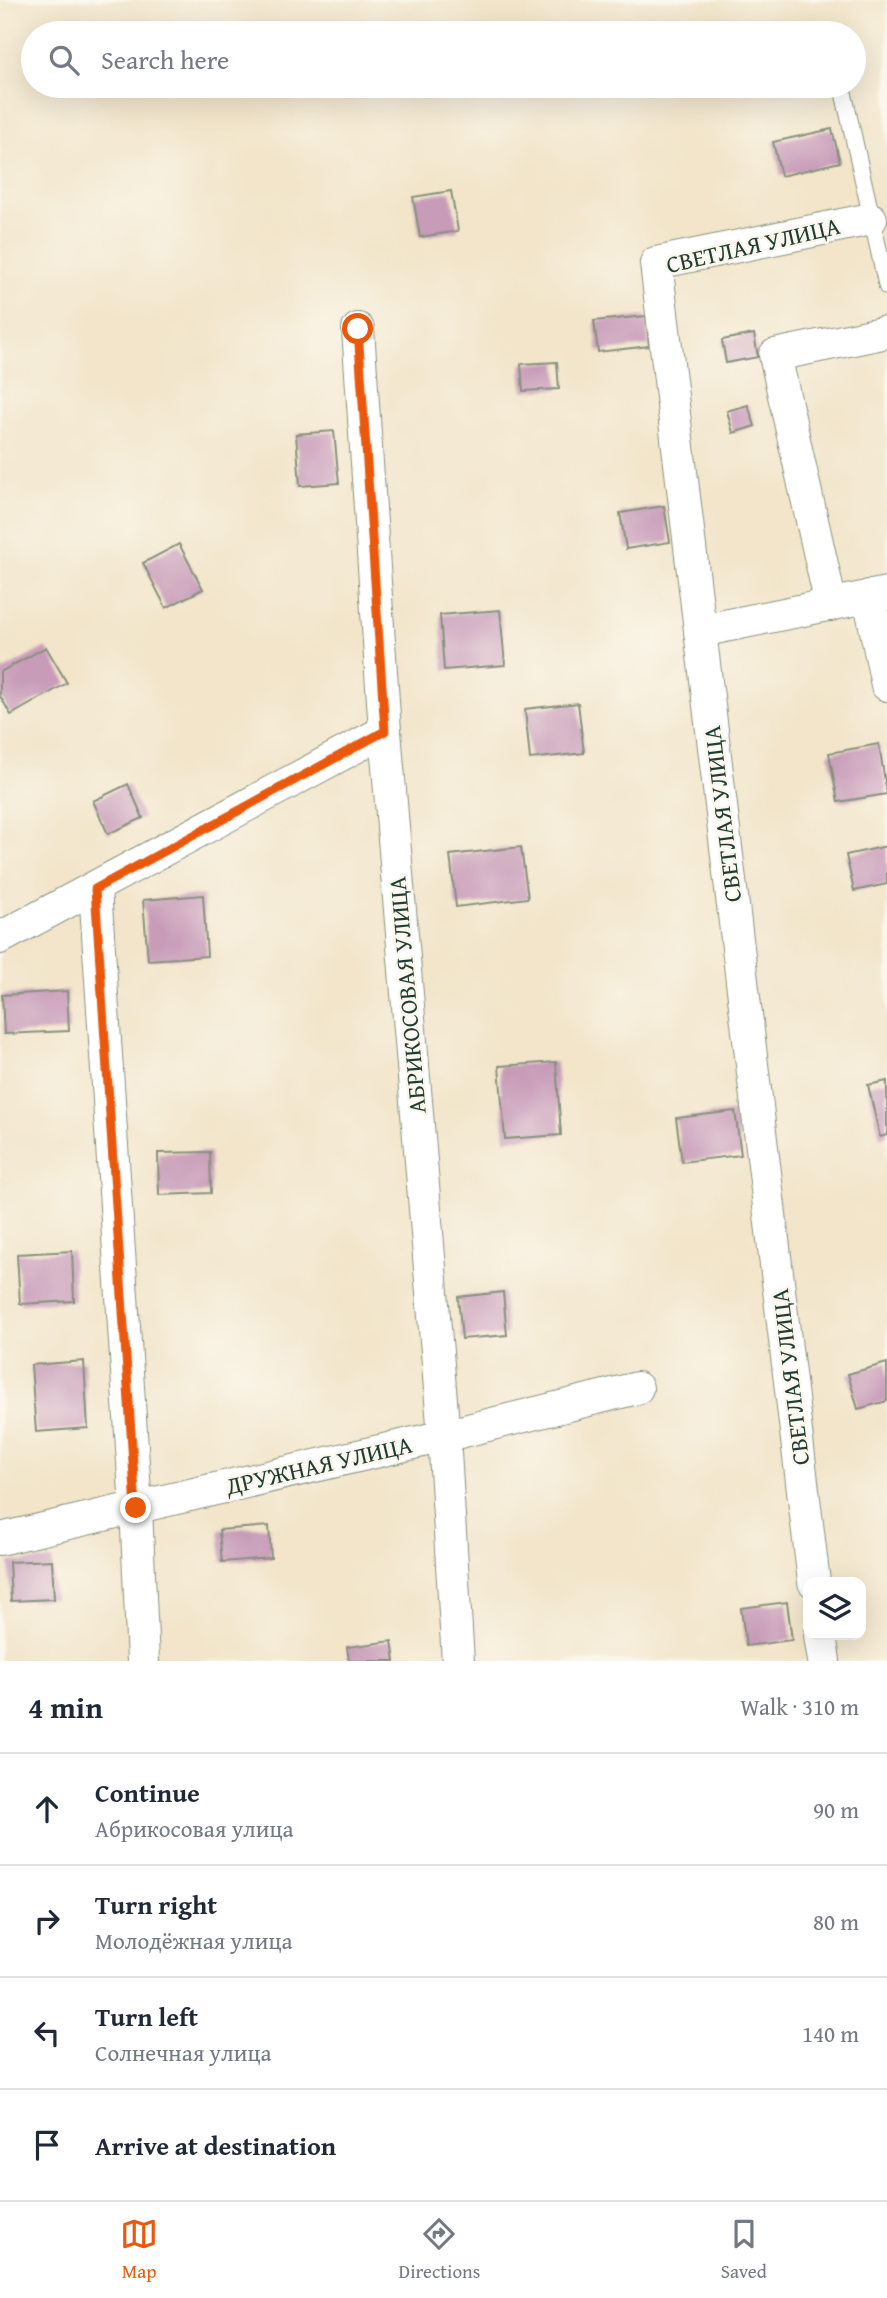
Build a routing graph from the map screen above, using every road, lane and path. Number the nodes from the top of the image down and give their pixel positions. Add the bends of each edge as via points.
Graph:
1 (845, 98) edge
2 (871, 219) junction
3 (887, 288) edge
4 (358, 329) dead end
5 (887, 332) edge
6 (878, 594) edge
7 (831, 605) junction
8 (700, 631) junction
9 (887, 685) edge
10 (385, 731) junction
11 (95, 889) junction
12 (0, 938) edge
13 (637, 1388) dead end
14 (444, 1436) junction
15 (136, 1508) junction
16 (0, 1539) edge
17 (813, 1577) edge
18 (821, 1640) edge
19 (143, 1661) edge
20 (458, 1661) edge
21 (824, 1661) edge

1 - 2 lane
2 - 3 lane
2 - 8 street, СВЕТЛАЯ УЛИЦА via 656,263
4 - 10 street, АБРИКОСОВАЯ УЛИЦА
5 - 7 street via 775,355
6 - 7 street
6 - 9 street
7 - 8 street
8 - 17 street, СВЕТЛАЯ УЛИЦА
10 - 11 street
10 - 14 street, АБРИКОСОВАЯ УЛИЦА
11 - 12 street
11 - 15 street
13 - 14 street, ДРУЖНАЯ УЛИЦА
14 - 15 street, ДРУЖНАЯ УЛИЦА
14 - 20 street, АБРИКОСОВАЯ УЛИЦА
15 - 16 street, ДРУЖНАЯ УЛИЦА
15 - 19 street
18 - 21 street

